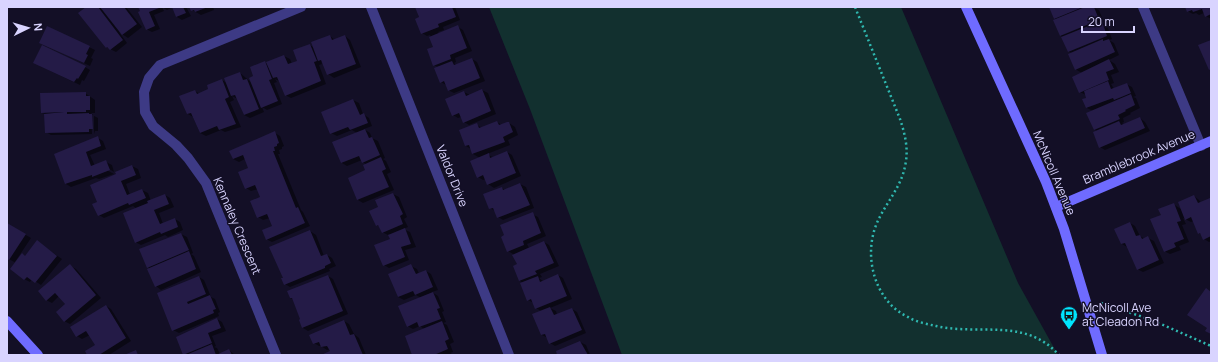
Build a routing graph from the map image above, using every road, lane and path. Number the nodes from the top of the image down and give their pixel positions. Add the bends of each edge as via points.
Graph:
1 (301, 7) edge
2 (371, 7) edge
3 (855, 7) edge
4 (966, 7) edge
5 (1143, 7) edge
6 (1211, 141) edge
7 (1201, 146) junction
8 (1056, 207) junction
9 (1085, 298) junction
10 (7, 321) edge
11 (1211, 346) edge
12 (38, 355) edge
13 (276, 355) edge
14 (509, 355) edge
15 (1059, 355) edge
16 (1102, 355) edge

1 - 13 street, Kennaley Crescent via 160,65 149,78 144,92 145,112 152,126 176,145 206,183
2 - 14 street, Valdor Drive
3 - 15 path via 900,119 907,150 901,180 875,227 871,241 873,274 882,293 893,307 907,317 928,325 950,329 1024,332 1047,344
4 - 8 main road, McNicoll Avenue
5 - 7 street
6 - 7 main road, Bramblebrook Avenue
7 - 8 main road, Bramblebrook Avenue
8 - 9 main road, McNicoll Avenue
9 - 11 path via 1152,320
9 - 16 main road, McNicoll Avenue
10 - 12 main road

